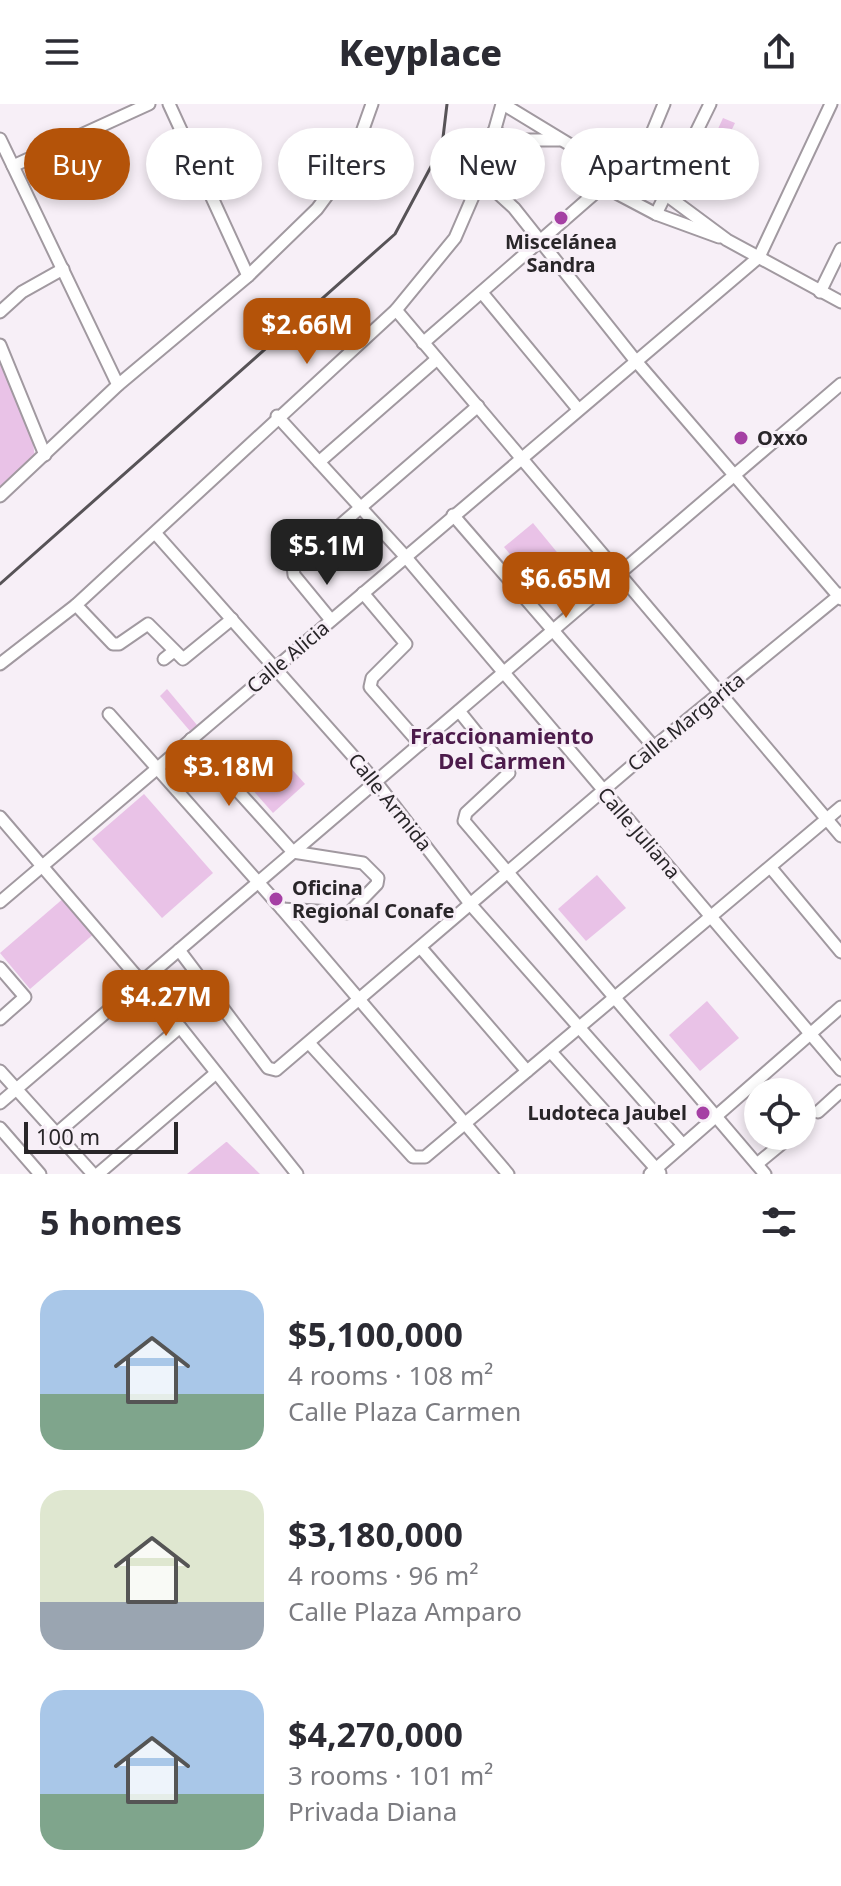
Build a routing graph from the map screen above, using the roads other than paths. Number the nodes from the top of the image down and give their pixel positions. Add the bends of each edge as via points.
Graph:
1 (149, 104) edge
2 (169, 104) edge
3 (372, 104) edge
4 (503, 104) edge
5 (664, 104) edge
6 (710, 104) edge
7 (831, 104) edge
8 (495, 128) edge
9 (654, 128) edge
10 (696, 128) edge
11 (0, 139) edge
12 (545, 140) edge
13 (561, 140) joint
14 (13, 166) junction
15 (471, 200) edge
16 (505, 200) edge
17 (583, 200) edge
18 (634, 200) edge
19 (659, 200) edge
20 (674, 200) edge
21 (656, 214) junction
22 (727, 240) junction
23 (540, 242) junction
24 (841, 249) edge
25 (759, 257) junction
26 (63, 269) junction
27 (248, 276) junction
28 (820, 292) junction
29 (483, 294) junction
30 (841, 302) edge
31 (396, 310) junction
32 (0, 312) edge
33 (423, 343) junction
34 (0, 345) edge
35 (437, 359) junction
36 (635, 360) junction
37 (841, 384) edge
38 (118, 385) junction
39 (478, 406) junction
40 (578, 409) junction
41 (277, 416) junction
42 (45, 455) junction
43 (519, 458) junction
44 (319, 462) junction
45 (736, 474) junction
46 (0, 496) edge
47 (361, 509) junction
48 (453, 515) junction
49 (156, 534) junction
50 (404, 555) junction
51 (620, 573) junction
52 (363, 593) junction
53 (840, 596) edge
54 (76, 604) junction
55 (232, 619) junction
56 (331, 620) junction
57 (552, 631) junction
58 (174, 651) junction
59 (164, 659) dead end
60 (0, 664) edge
61 (275, 667) junction
62 (504, 673) junction
63 (722, 693) junction
64 (459, 711) junction
65 (109, 714) dead end
66 (191, 739) junction
67 (420, 744) junction
68 (654, 747) junction
69 (157, 768) junction
70 (376, 782) junction
71 (603, 791) junction
72 (841, 807) edge
73 (0, 817) edge
74 (827, 819) junction
75 (841, 836) edge
76 (293, 852) junction
77 (42, 865) junction
78 (771, 868) junction
79 (508, 872) junction
80 (258, 883) junction
81 (0, 902) edge
82 (471, 905) junction
83 (282, 909) junction
84 (712, 918) junction
85 (421, 948) junction
86 (179, 950) junction
87 (841, 952) edge
88 (0, 968) edge
89 (142, 982) junction
90 (617, 999) junction
91 (359, 1001) junction
92 (841, 1007) edge
93 (0, 1019) edge
94 (180, 1027) junction
95 (580, 1028) junction
96 (811, 1033) junction
97 (309, 1043) junction
98 (551, 1052) junction
99 (841, 1070) edge
100 (0, 1071) edge
101 (527, 1071) junction
102 (216, 1073) junction
103 (15, 1090) junction
104 (841, 1091) edge
105 (0, 1103) edge
106 (818, 1112) dead end
107 (716, 1116) junction
108 (466, 1122) junction
109 (0, 1128) edge
110 (56, 1134) junction
111 (683, 1145) junction
112 (774, 1150) edge
113 (757, 1164) junction
114 (655, 1172) edge
115 (94, 1173) edge
116 (40, 1174) edge
117 (297, 1174) edge
118 (508, 1174) edge
119 (765, 1174) edge

1 - 14 street
2 - 27 street
3 - 27 street via 351,163 317,209
4 - 8 street
4 - 13 street
5 - 9 street
6 - 10 street
7 - 25 street
11 - 14 street
12 - 13 street
14 - 26 street
15 - 31 street via 455,238
16 - 23 street
17 - 23 street
18 - 21 street
19 - 21 street
20 - 22 street
21 - 22 street
22 - 25 street
23 - 29 street
23 - 36 street
24 - 28 street
25 - 28 street
25 - 36 street, Calle Alicia
26 - 32 street via 22,292
26 - 38 street
27 - 38 street
28 - 30 street
29 - 33 street
29 - 40 street
31 - 33 street
31 - 41 street
33 - 35 street
34 - 42 street
35 - 39 street
35 - 44 street
36 - 40 street, Calle Alicia
36 - 45 street
37 - 45 street
38 - 42 street
39 - 43 street
39 - 47 street
40 - 43 street, Calle Alicia
41 - 44 street, Calle Juliana
41 - 49 street
42 - 46 street
43 - 48 street, Calle Alicia
43 - 51 street
44 - 47 street, Calle Juliana
45 - 51 street
45 - 53 street
47 - 50 street, Calle Juliana
47 - 56 street via 295,559
48 - 50 street, Calle Alicia
48 - 57 street
49 - 54 street
49 - 55 street, Calle Armida
50 - 52 street, Calle Alicia
50 - 62 street, Calle Juliana
51 - 57 street
51 - 63 street
52 - 56 street, Calle Alicia
52 - 67 street via 406,644 372,678 370,687
53 - 63 street, Calle Margarita
54 - 58 street via 113,644 148,624
54 - 60 street
55 - 58 street via 186,657
55 - 61 street, Calle Armida
56 - 61 street, Calle Alicia
57 - 62 street
57 - 68 street
58 - 59 street
61 - 66 street, Calle Alicia
61 - 70 street, Calle Armida
62 - 64 street
62 - 71 street, Calle Juliana
63 - 68 street, Calle Margarita
63 - 74 street
64 - 67 street
64 - 79 street via 508,769 507,778 464,816
65 - 69 street
66 - 69 street, Calle Alicia
66 - 76 street
67 - 70 street
68 - 71 street, Calle Margarita
69 - 77 street, Calle Alicia
69 - 80 street
70 - 76 street
70 - 82 street, Calle Armida
71 - 79 street, Calle Margarita
71 - 84 street, Calle Juliana
72 - 74 street
73 - 77 street
74 - 75 street
74 - 78 street
76 - 80 street
76 - 83 street via 363,863 378,881 349,913
77 - 81 street, Calle Alicia
77 - 89 street
78 - 84 street
78 - 87 street
79 - 82 street, Calle Margarita
79 - 90 street
80 - 83 street
80 - 86 street
82 - 85 street, Calle Margarita
82 - 95 street, Calle Armida
83 - 91 street
84 - 90 street
84 - 96 street, Calle Juliana
85 - 91 street, Calle Margarita
85 - 101 street
86 - 89 street
86 - 97 street, Calle Margarita via 268,1068 276,1070
88 - 93 street via 25,997
89 - 94 street
89 - 103 street
90 - 95 street
90 - 107 street
91 - 97 street, Calle Margarita
91 - 108 street
92 - 96 street
94 - 102 street
94 - 110 street
95 - 98 street
95 - 111 street, Calle Armida
96 - 99 street, Calle Juliana
96 - 107 street
97 - 108 street via 413,1157 425,1157
98 - 101 street
98 - 114 street
100 - 103 street
101 - 108 street
102 - 115 street
102 - 117 street
103 - 105 street
103 - 110 street
104 - 106 street
107 - 111 street
107 - 113 street
108 - 118 street
109 - 116 street
110 - 115 street
111 - 114 street
112 - 113 street
113 - 119 street

